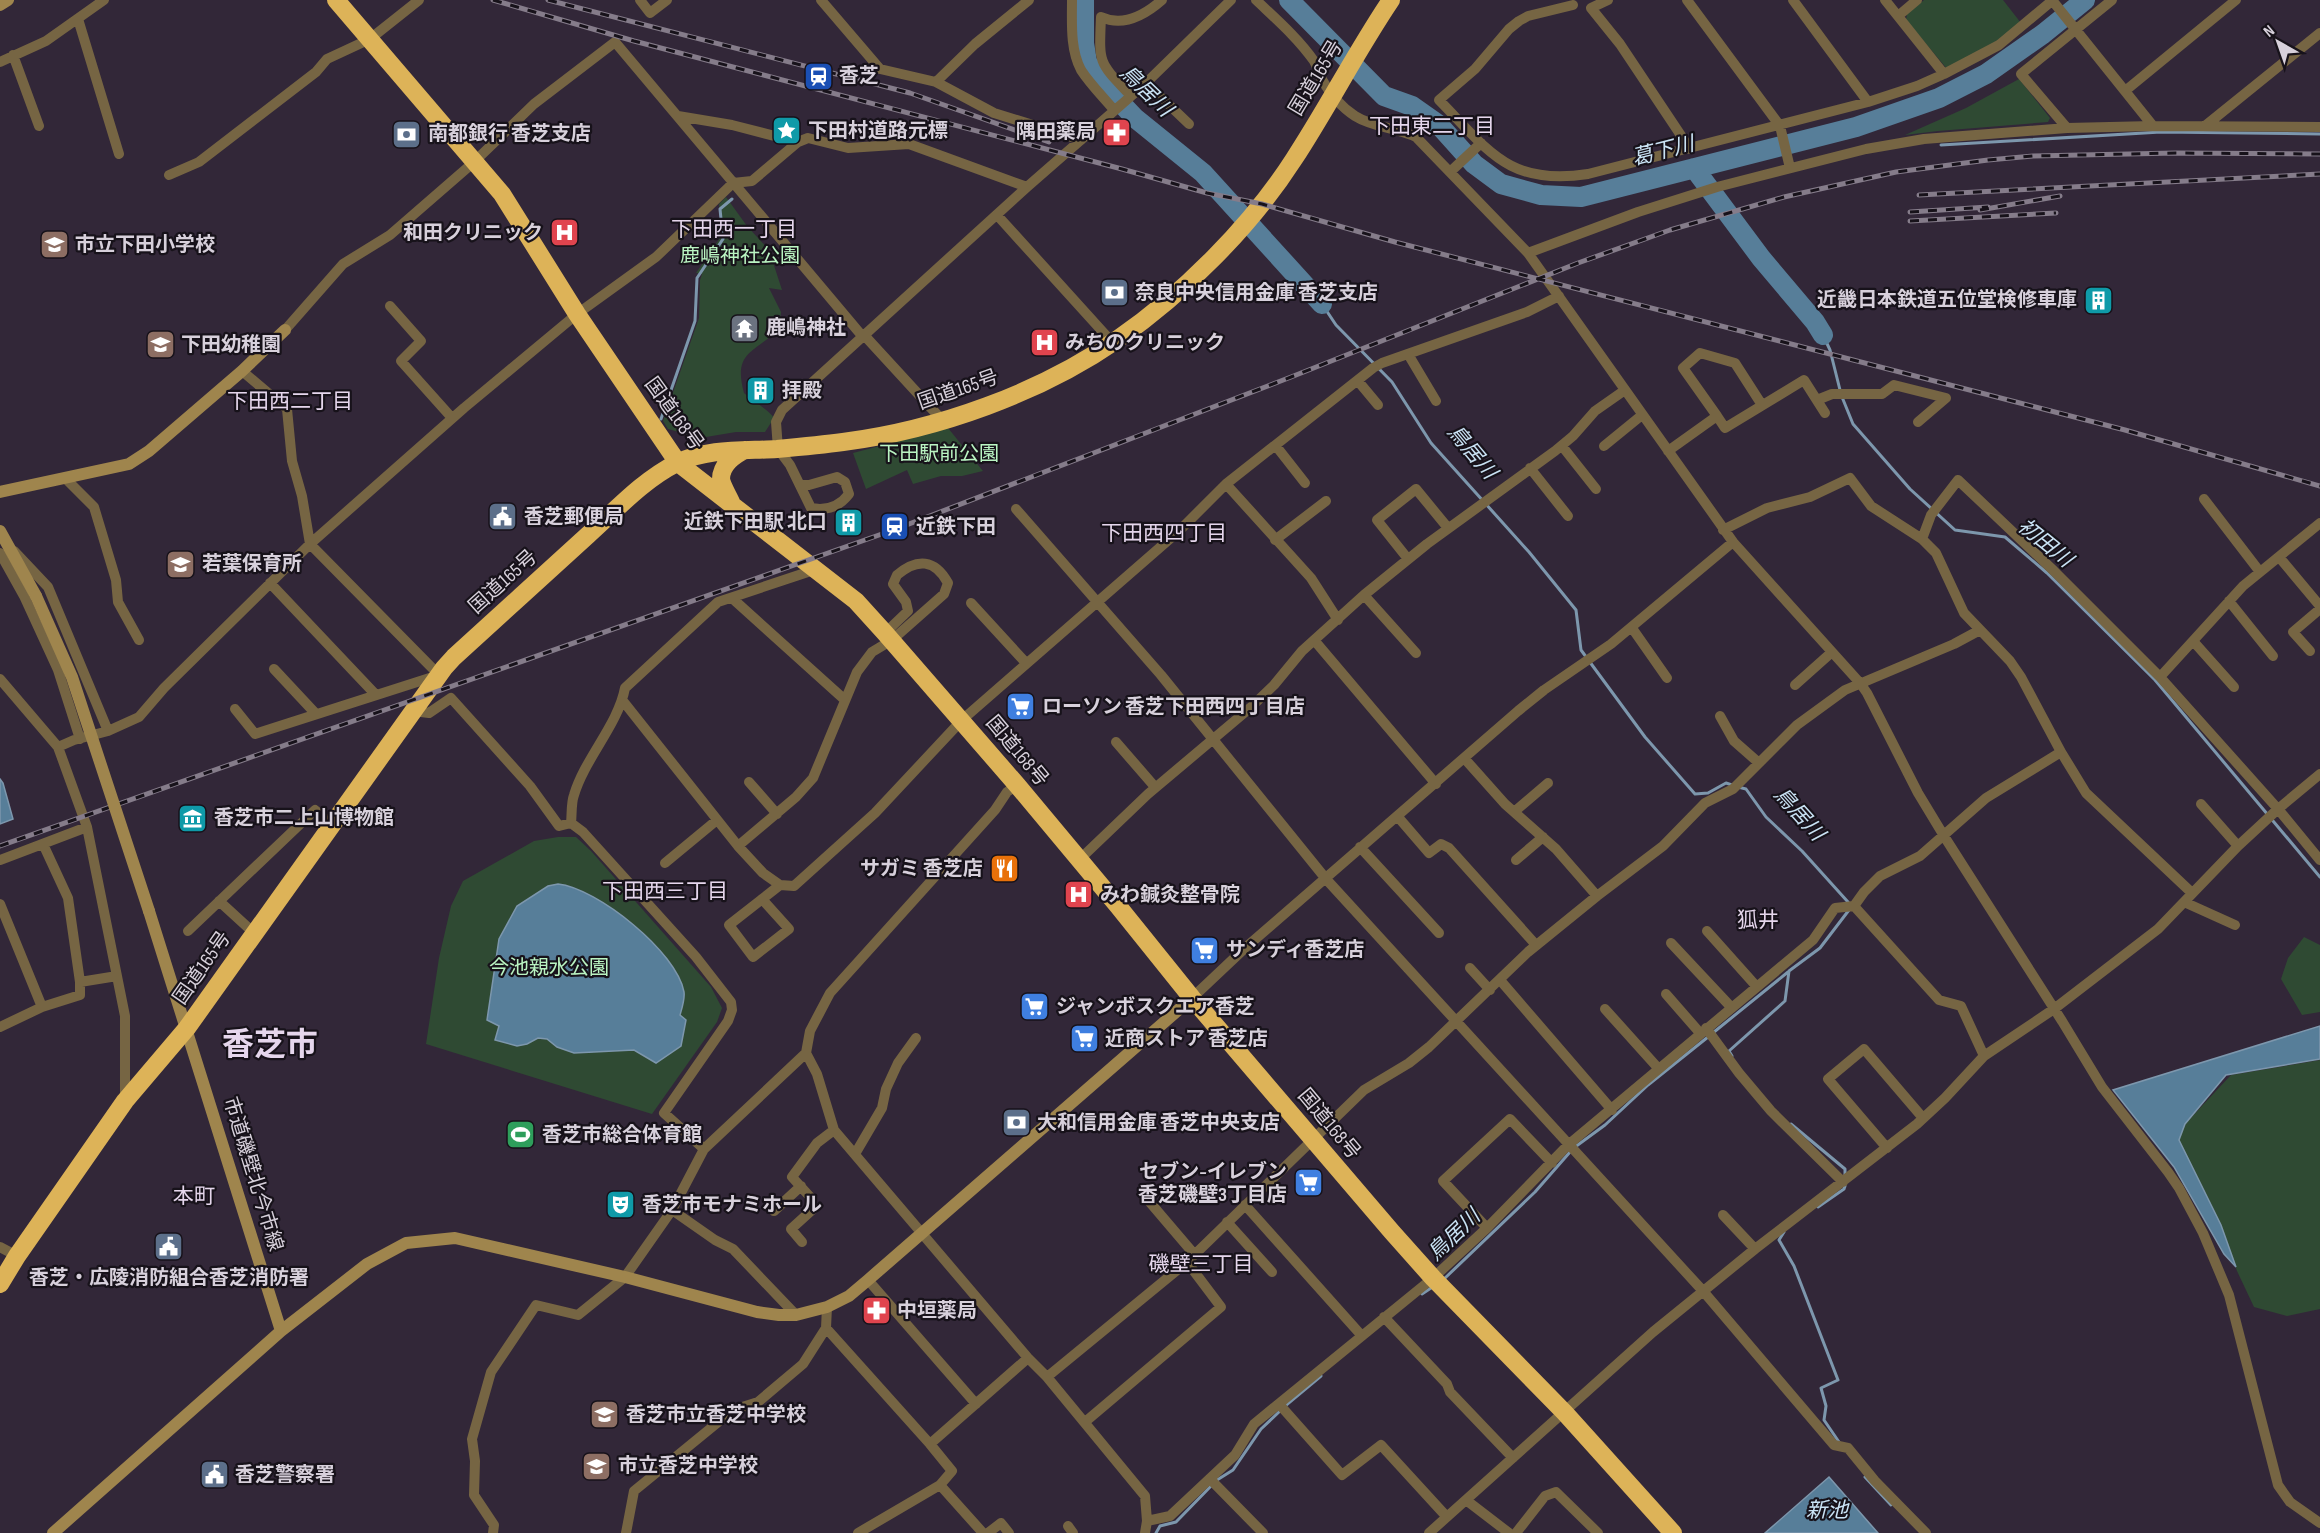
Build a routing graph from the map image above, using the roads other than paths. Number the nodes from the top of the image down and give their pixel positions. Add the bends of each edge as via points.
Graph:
1 (8, 0) edge
2 (104, 0) edge
3 (336, 0) edge
4 (419, 0) edge
5 (640, 0) edge
6 (666, 0) edge
7 (821, 0) edge
8 (1029, 0) edge
9 (1072, 0) edge
10 (1162, 0) edge
11 (1231, 0) edge
12 (1256, 0) edge
13 (1390, 0) edge
14 (1608, 0) edge
15 (1687, 0) edge
16 (1885, 0) edge
17 (1917, 0) edge
18 (2052, 0) edge
19 (2112, 0) edge
20 (2236, 0) edge
21 (1799, 2) edge
22 (0, 5) edge
23 (1573, 5) dead end
24 (1898, 16) junction
25 (78, 19) junction
26 (2076, 30) junction
27 (2320, 33) edge
28 (370, 39) junction
29 (13, 56) junction
30 (1, 60) edge
31 (1944, 74) junction
32 (936, 82) junction
33 (1146, 83) junction
34 (1334, 91) junction
35 (2125, 91) junction
36 (1131, 96) junction
37 (1868, 102) junction
38 (1114, 111) junction
39 (678, 116) junction
40 (1189, 124) dead end
41 (39, 126) dead end
42 (1780, 126) junction
43 (2153, 126) junction
44 (2205, 126) junction
45 (2320, 127) edge
46 (2067, 128) junction
47 (1081, 140) junction
48 (798, 142) junction
49 (1481, 143) junction
50 (1690, 149) junction
51 (119, 154) dead end
52 (474, 162) junction
53 (1790, 164) junction
54 (1450, 172) junction
55 (169, 175) dead end
56 (733, 183) junction
57 (1027, 187) junction
58 (997, 215) junction
59 (1528, 253) junction
60 (1558, 296) junction
61 (390, 306) dead end
62 (577, 314) junction
63 (285, 330) joint
64 (864, 336) junction
65 (1112, 342) junction
66 (1408, 354) junction
67 (242, 371) junction
68 (1358, 381) junction
69 (1624, 390) junction
70 (1436, 400) dead end
71 (1817, 400) junction
72 (1378, 405) dead end
73 (1762, 405) junction
74 (1825, 413) dead end
75 (1642, 415) junction
76 (1717, 416) junction
77 (452, 417) junction
78 (943, 421) junction
79 (1918, 422) dead end
80 (1276, 446) junction
81 (1562, 446) junction
82 (1604, 446) dead end
83 (778, 449) junction
84 (745, 450) junction
85 (1668, 451) junction
86 (678, 463) junction
87 (1530, 468) junction
88 (66, 479) junction
89 (1305, 483) dead end
90 (1226, 484) junction
91 (800, 485) dead end
92 (1596, 489) dead end
93 (0, 492) edge
94 (2204, 499) dead end
95 (1326, 501) dead end
96 (731, 503) junction
97 (1016, 509) dead end
98 (1568, 516) dead end
99 (2320, 523) edge
100 (1448, 528) junction
101 (1724, 530) junction
102 (1922, 539) junction
103 (1275, 540) junction
104 (2, 542) edge
105 (1733, 542) junction
106 (310, 544) junction
107 (2279, 556) junction
108 (1408, 559) junction
109 (814, 570) junction
110 (2260, 572) junction
111 (270, 583) junction
112 (1364, 595) junction
113 (733, 599) junction
114 (2229, 601) junction
115 (1097, 602) junction
116 (971, 603) dead end
117 (2320, 608) edge
118 (1338, 620) junction
119 (1632, 627) junction
120 (1980, 630) junction
121 (889, 636) junction
122 (139, 640) dead end
123 (1314, 640) junction
124 (2193, 641) junction
125 (2310, 651) dead end
126 (1832, 652) junction
127 (1416, 653) dead end
128 (2273, 656) dead end
129 (1026, 663) junction
130 (274, 669) dead end
131 (439, 675) junction
132 (2160, 677) junction
133 (1667, 678) dead end
134 (0, 679) edge
135 (1860, 683) junction
136 (1795, 685) dead end
137 (2234, 687) dead end
138 (376, 695) junction
139 (845, 700) junction
140 (623, 701) junction
141 (235, 709) dead end
142 (413, 711) junction
143 (316, 714) junction
144 (1720, 716) dead end
145 (962, 720) junction
146 (108, 731) junction
147 (80, 739) junction
148 (1212, 741) junction
149 (1116, 742) dead end
150 (58, 747) junction
151 (2061, 752) junction
152 (1464, 758) junction
153 (1759, 763) junction
154 (2320, 774) edge
155 (749, 782) dead end
156 (1548, 783) dead end
157 (1436, 784) junction
158 (1017, 785) junction
159 (1155, 787) junction
160 (2201, 804) dead end
161 (2278, 809) junction
162 (1514, 812) junction
163 (777, 814) junction
164 (1398, 817) junction
165 (717, 820) junction
166 (571, 823) junction
167 (332, 824) junction
168 (87, 827) junction
169 (1944, 836) junction
170 (1543, 837) junction
171 (43, 844) junction
172 (738, 846) junction
173 (2238, 846) junction
174 (1360, 847) junction
175 (0, 860) edge
176 (1079, 860) junction
177 (1516, 860) dead end
178 (2320, 860) edge
179 (665, 863) dead end
180 (1326, 879) junction
181 (780, 885) junction
182 (2192, 893) junction
183 (1597, 896) junction
184 (762, 899) junction
185 (219, 901) junction
186 (2184, 902) junction
187 (0, 904) edge
188 (1854, 906) junction
189 (2235, 925) dead end
190 (188, 931) dead end
191 (1707, 932) dead end
192 (254, 933) junction
193 (1439, 933) dead end
194 (1671, 943) dead end
195 (1536, 945) junction
196 (1470, 968) dead end
197 (117, 976) junction
198 (1500, 980) junction
199 (80, 982) junction
200 (1756, 987) junction
201 (1490, 990) junction
202 (1666, 994) dead end
203 (1192, 998) junction
204 (42, 1007) junction
205 (1731, 1007) junction
206 (1605, 1009) dead end
207 (2054, 1009) junction
208 (1457, 1022) junction
209 (0, 1027) edge
210 (187, 1029) junction
211 (1703, 1030) junction
212 (916, 1038) dead end
213 (806, 1053) junction
214 (1984, 1056) junction
215 (1658, 1068) junction
216 (125, 1101) junction
217 (1612, 1110) junction
218 (1923, 1118) junction
219 (834, 1130) junction
220 (1312, 1139) junction
221 (1571, 1148) junction
222 (1887, 1148) junction
223 (704, 1149) junction
224 (855, 1154) junction
225 (1552, 1163) junction
226 (1846, 1180) junction
227 (801, 1186) junction
228 (1142, 1193) dead end
229 (1245, 1205) junction
230 (672, 1210) junction
231 (774, 1211) dead end
232 (1723, 1215) dead end
233 (1227, 1222) junction
234 (1487, 1228) junction
235 (922, 1233) junction
236 (802, 1242) dead end
237 (0, 1247) edge
238 (1755, 1249) junction
239 (17, 1256) junction
240 (1190, 1258) junction
241 (1272, 1272) dead end
242 (625, 1276) junction
243 (868, 1280) junction
244 (1438, 1283) junction
245 (0, 1284) edge
246 (1703, 1291) junction
247 (827, 1307) junction
248 (796, 1315) junction
249 (1384, 1317) junction
250 (826, 1328) junction
251 (281, 1331) junction
252 (1362, 1336) junction
253 (1028, 1358) junction
254 (1047, 1377) junction
255 (976, 1404) junction
256 (1279, 1404) junction
257 (1565, 1413) junction
258 (1085, 1422) junction
259 (930, 1444) junction
260 (1513, 1458) junction
261 (1210, 1479) junction
262 (940, 1485) junction
263 (1466, 1500) junction
264 (1446, 1516) junction
265 (2320, 1523) edge
266 (1146, 1527) edge
267 (52, 1533) edge
268 (493, 1533) edge
269 (626, 1533) edge
270 (858, 1533) edge
271 (983, 1533) edge
272 (988, 1533) edge
273 (1009, 1533) edge
274 (1263, 1533) edge
275 (1428, 1533) edge
276 (1509, 1533) edge
277 (1516, 1533) edge
278 (1598, 1533) edge
279 (1673, 1533) edge
280 (1926, 1533) edge

1 - 22 street
2 - 25 street
3 - 28 highway, 国道168号
4 - 28 street
5 - 6 street via 650,12
7 - 32 street via 880,69
8 - 32 street
9 - 38 street via 1075,55 1081,70
10 - 36 street via 1130,20 1101,17 1100,56 1104,67
11 - 33 street
12 - 34 street via 1299,42
13 - 34 highway, 国道165号
14 - 50 street via 1591,8 1620,44
15 - 42 street
16 - 24 street
17 - 24 street
18 - 26 street
18 - 31 street via 1999,45
19 - 26 street
20 - 35 street
21 - 37 street
23 - 49 street via 1519,21 1475,69 1439,100
24 - 31 street
25 - 29 street via 46,41
25 - 51 street
26 - 35 street
26 - 46 street via 2021,74
27 - 44 street
28 - 52 highway, 国道168号
28 - 55 street via 327,59 316,72 199,162
29 - 30 street
29 - 41 street
31 - 37 street
32 - 47 street via 994,113
33 - 36 street
33 - 40 street
34 - 54 street via 1353,115 1416,137
34 - 65 highway, 国道165号 via 1294,159 1251,217 1177,292
35 - 43 street
36 - 38 street
37 - 42 street
38 - 47 street
39 - 48 street
39 - 52 street via 615,42 534,104
39 - 56 street
42 - 50 street
42 - 53 street
43 - 44 street
43 - 46 street
44 - 45 street
46 - 53 street via 1924,139
47 - 57 street
48 - 56 street via 752,181
48 - 57 street via 808,138 848,148 909,144
49 - 50 street via 1520,171 1565,177
49 - 54 street
52 - 62 highway, 国道168号 via 502,194
52 - 63 street via 390,235 343,264
53 - 59 street
54 - 59 street
56 - 62 street via 656,257
56 - 64 street
57 - 58 street
58 - 64 street
58 - 65 street
59 - 60 street
60 - 66 street via 1527,312
60 - 69 street
61 - 77 street via 421,341 401,361
62 - 77 street
62 - 86 highway, 国道168号
63 - 67 street
64 - 78 street
64 - 83 street via 782,410 776,422
65 - 78 highway, 国道165号 via 1038,385
66 - 68 street via 1378,365
66 - 70 street
67 - 88 street via 129,464
67 - 106 street via 287,409 292,461
68 - 72 street
68 - 80 street
69 - 75 street
69 - 81 street via 1595,411
71 - 73 street via 1804,380
71 - 74 street
71 - 79 street via 1832,394 1882,394 1894,385 1946,398
73 - 76 street via 1725,428
73 - 76 street via 1736,363 1701,353 1683,368
75 - 82 street
75 - 85 street
76 - 85 street
77 - 106 street
78 - 83 highway, 国道165号 via 887,435
80 - 89 street
80 - 90 street
81 - 87 street
81 - 92 street
83 - 84 highway, 国道165号
83 - 91 street
84 - 86 highway, 国道165号 via 711,452
84 - 96 highway via 735,454 723,470 721,479
85 - 101 street
86 - 96 highway, 国道168号
86 - 131 highway, 国道165号 via 642,486
87 - 98 street
87 - 100 street
88 - 93 street
88 - 122 street via 94,507 116,580 118,602
90 - 103 street
90 - 115 street
94 - 110 street
95 - 103 street
96 - 109 highway, 国道168号
97 - 115 street
99 - 107 street
100 - 108 street
100 - 108 street via 1416,489 1392,507 1377,520
101 - 102 street via 1753,514 1810,497 1850,478 1879,513
101 - 105 street
102 - 120 street via 1936,553 1964,613
102 - 132 street via 1933,511 1958,480
103 - 118 street via 1311,579
104 - 146 street via 48,586
104 - 147 street via 58,670
104 - 210 street, 市道磯壁北今市線, bridge via 36,596 72,677
105 - 119 street
105 - 126 street
106 - 111 street
106 - 131 street
107 - 110 street
107 - 117 street
108 - 112 street
109 - 113 street
109 - 121 highway, 国道168号 via 856,601
110 - 114 street
111 - 138 street
111 - 146 street via 139,717
112 - 118 street
112 - 127 street
113 - 139 street
113 - 140 street via 709,610 625,688
114 - 124 street
114 - 128 street
115 - 129 street
115 - 148 street
116 - 129 street
117 - 125 street via 2293,632
118 - 123 street
119 - 133 street
119 - 152 street via 1518,711
120 - 135 street
120 - 151 street via 2021,677
121 - 121 street via 908,611 893,584 897,575 922,563 935,567 948,583 944,594
121 - 139 street via 857,672
121 - 145 highway, 国道168号
123 - 148 street via 1264,695
123 - 157 street
124 - 132 street
124 - 137 street
126 - 135 street
126 - 136 street
129 - 145 street
130 - 143 street
131 - 138 street
131 - 142 highway, 国道165号
132 - 161 street
134 - 150 street
135 - 153 street via 1835,695 1797,725
135 - 169 street
138 - 143 street
139 - 163 street via 813,778
140 - 165 street
140 - 166 street via 573,796
141 - 143 street via 255,734
142 - 166 street via 429,713 451,698 530,786 559,826
142 - 167 highway, 国道165号
144 - 153 street via 1734,741
145 - 158 highway, 国道168号
145 - 181 street via 875,813 794,886
146 - 147 street
147 - 150 street
148 - 159 street
148 - 180 street
149 - 159 street
150 - 168 street
151 - 169 street via 1986,798
151 - 182 street via 2086,794
152 - 157 street
152 - 162 street
153 - 183 street via 1733,789 1705,804 1663,846
154 - 161 street
155 - 163 street
156 - 162 street
157 - 164 street
158 - 176 highway, 国道168号
158 - 213 street via 830,993 810,1031
159 - 176 street
160 - 173 street
161 - 173 street
161 - 178 street
162 - 170 street
163 - 172 street
164 - 174 street
164 - 195 street via 1429,853 1441,844 1449,848
165 - 172 street
165 - 179 street
166 - 223 street via 696,957 731,1002 728,1021 664,1113
167 - 185 street via 315,810
167 - 192 highway, 国道165号
168 - 171 street
168 - 197 street
169 - 188 street via 1914,860 1880,876
169 - 207 street
170 - 177 street
170 - 183 street
171 - 175 street
171 - 199 street via 68,898
172 - 181 street
173 - 182 street
174 - 180 street
174 - 193 street
176 - 203 highway, 国道168号
180 - 203 street
180 - 208 street
181 - 184 street
182 - 186 street
183 - 195 street
184 - 184 street via 789,929 753,957 729,926
185 - 190 street
185 - 192 street
186 - 189 street
186 - 207 street via 2139,945
187 - 204 street
188 - 200 street via 1835,908 1813,940
188 - 214 street via 1939,1000 1961,1006
191 - 200 street
192 - 210 highway, 国道165号
194 - 205 street
195 - 198 street
196 - 201 street
197 - 199 street
197 - 216 street via 124,1016
198 - 201 street
198 - 217 street
199 - 204 street via 80,995
200 - 205 street
201 - 208 street
202 - 211 street
203 - 220 highway, 国道168号
203 - 235 street
204 - 209 street
205 - 211 street
206 - 215 street
207 - 214 street
207 - 265 street via 2102,1087 2179,1188 2203,1233 2229,1295 2278,1485 2290,1502
208 - 220 street via 1418,1056 1364,1090
208 - 221 street
210 - 216 highway, 国道165号
210 - 251 street, 市道磯壁北今市線
211 - 215 street
211 - 226 street via 1714,1038 1771,1111
212 - 224 street via 898,1063 882,1108
213 - 219 street via 817,1074
213 - 223 street
214 - 218 street
215 - 217 street
216 - 239 highway, 国道165号
217 - 221 street
218 - 222 street
218 - 222 street via 1864,1049 1828,1079
219 - 224 street
219 - 227 street via 817,1143 792,1176
220 - 229 street
220 - 244 highway, 国道168号
221 - 225 street
221 - 246 street
222 - 226 street
223 - 230 street
224 - 235 street
225 - 234 street
225 - 234 street via 1510,1119 1443,1181
226 - 238 street
227 - 231 street
227 - 236 street via 812,1199 812,1210 791,1229
228 - 240 street
229 - 233 street
229 - 252 street
230 - 242 street
230 - 248 street via 733,1249
232 - 238 street
233 - 240 street
233 - 241 street
234 - 244 street
235 - 243 street
235 - 253 street
237 - 239 street
238 - 246 street
239 - 245 highway, 国道165号
240 - 254 street
240 - 258 street via 1221,1307
242 - 248 street via 757,1312
242 - 251 street via 455,1238 406,1243 367,1264
242 - 268 street via 578,1315 536,1305 491,1372 472,1439 474,1495 494,1525
243 - 247 street
243 - 255 street
244 - 249 street
244 - 257 highway, 国道168号
246 - 257 street
246 - 280 street via 1834,1446 1848,1448
247 - 248 street
247 - 250 street
249 - 252 street
249 - 260 street
250 - 259 street
250 - 269 street via 803,1364 767,1395 733,1410 634,1491
251 - 267 street
252 - 256 street
253 - 254 street
253 - 255 street
254 - 258 street
255 - 259 street
256 - 261 street via 1254,1424 1235,1455
256 - 264 street via 1342,1475 1381,1445
257 - 260 street
257 - 279 highway, 国道168号
258 - 266 street via 1145,1496
259 - 262 street via 952,1471
260 - 263 street
261 - 266 street via 1170,1516
261 - 274 street
262 - 270 street
262 - 271 street
263 - 264 street
263 - 276 street
264 - 275 street
272 - 273 street via 1001,1523
277 - 278 street via 1545,1496 1556,1492

